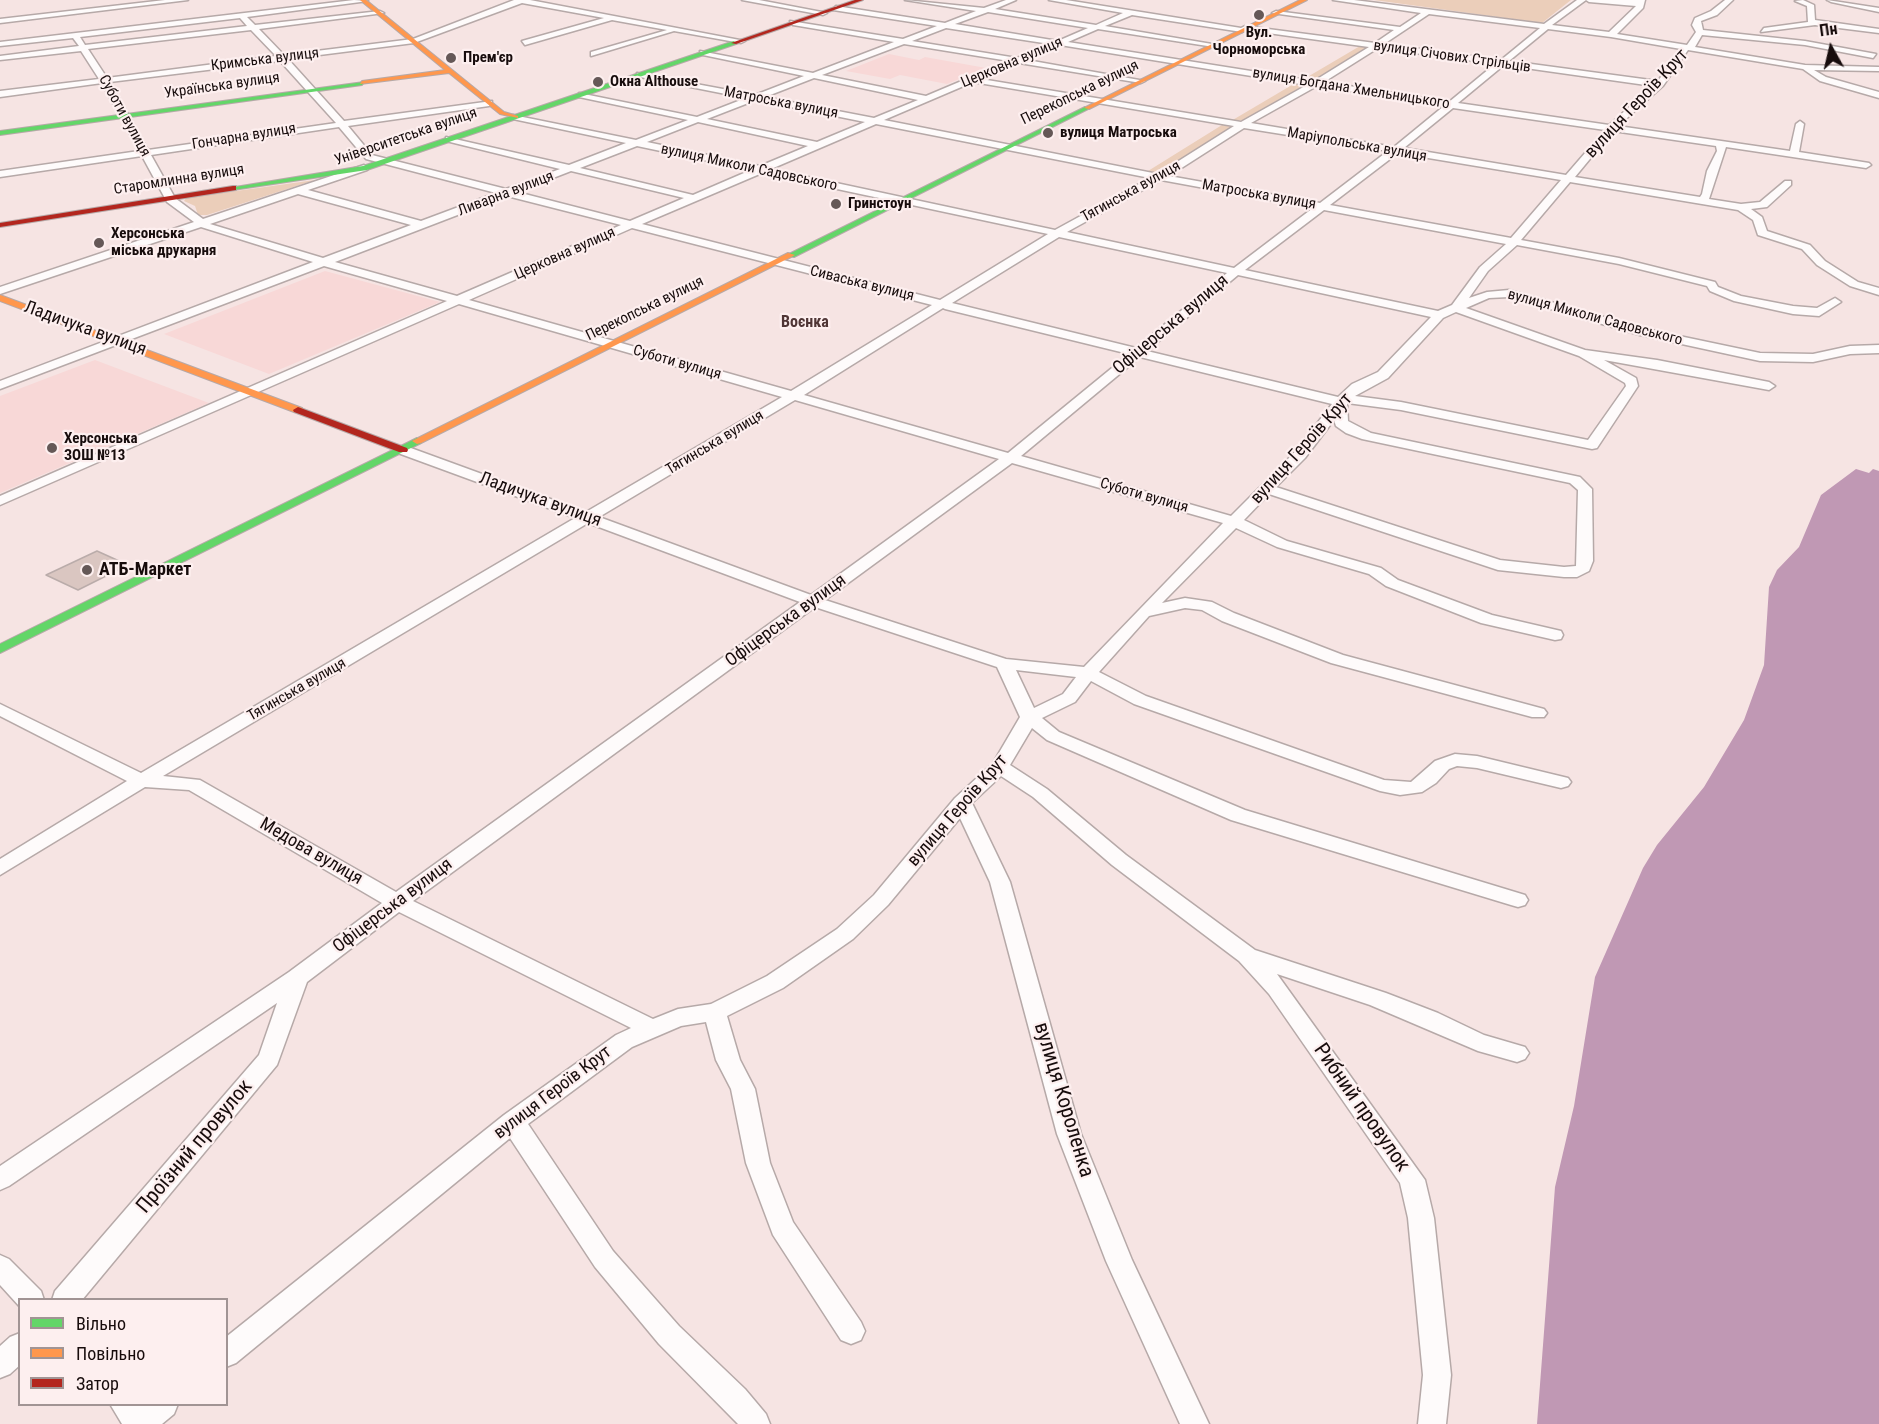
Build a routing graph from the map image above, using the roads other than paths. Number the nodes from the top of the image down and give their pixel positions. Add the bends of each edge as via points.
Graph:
1 (184, 0) edge
2 (363, 0) edge
3 (521, 0) edge
4 (746, 0) edge
5 (860, 0) edge
6 (909, 0) edge
7 (1012, 0) edge
8 (1053, 0) edge
9 (1090, 0) edge
10 (1304, 0) edge
11 (1337, 0) edge
12 (1582, 0) edge
13 (1589, 0) edge
14 (1729, 0) edge
15 (1790, 0) edge
16 (1807, 0) edge
17 (1832, 0) edge
18 (174, 1) edge
19 (1799, 1) edge
20 (1640, 2) edge
21 (1079, 4) junction
22 (837, 8) junction
23 (985, 10) junction
24 (1879, 10) edge
25 (1132, 12) junction
26 (1427, 12) junction
27 (380, 13) junction
28 (823, 13) junction
29 (1276, 13) junction
30 (241, 15) junction
31 (613, 18) junction
32 (0, 21) edge
33 (1812, 22) junction
34 (793, 23) junction
35 (942, 26) junction
36 (1097, 27) junction
37 (254, 28) junction
38 (1545, 28) junction
39 (1244, 29) junction
40 (1402, 29) junction
41 (675, 30) junction
42 (1879, 31) edge
43 (1700, 32) junction
44 (75, 35) junction
45 (1611, 35) junction
46 (1749, 37) junction
47 (414, 41) junction
48 (741, 41) junction
49 (901, 42) junction
50 (0, 44) edge
51 (525, 44) dead end
52 (1055, 44) junction
53 (1215, 45) junction
54 (1375, 46) junction
55 (85, 47) junction
56 (1685, 48) junction
57 (703, 53) junction
58 (594, 54) dead end
59 (1873, 56) dead end
60 (0, 58) edge
61 (280, 58) junction
62 (1014, 61) junction
63 (1180, 62) junction
64 (1502, 63) junction
65 (1808, 68) junction
66 (1879, 69) edge
67 (449, 71) junction
68 (640, 75) junction
69 (813, 75) junction
70 (1879, 77) edge
71 (1823, 79) junction
72 (973, 80) junction
73 (105, 81) junction
74 (1141, 81) junction
75 (1315, 83) junction
76 (1660, 84) junction
77 (1827, 89) dead end
78 (313, 90) junction
79 (0, 94) edge
80 (582, 95) junction
81 (1879, 95) edge
82 (755, 98) junction
83 (927, 99) junction
84 (1100, 101) junction
85 (489, 103) junction
86 (1453, 105) junction
87 (126, 116) junction
88 (516, 117) junction
89 (694, 120) junction
90 (874, 121) junction
91 (341, 122) junction
92 (1800, 124) dead end
93 (1242, 125) junction
94 (1611, 128) junction
95 (0, 133) edge
96 (449, 140) junction
97 (635, 143) junction
98 (1720, 143) junction
99 (816, 145) junction
100 (1008, 147) junction
101 (1395, 151) junction
102 (144, 153) junction
103 (1794, 154) junction
104 (384, 162) junction
105 (1866, 165) dead end
106 (364, 168) junction
107 (573, 168) junction
108 (763, 170) junction
109 (0, 174) edge
110 (1160, 177) junction
111 (1568, 180) junction
112 (1788, 183) dead end
113 (298, 191) junction
114 (508, 194) junction
115 (169, 198) junction
116 (695, 198) junction
117 (899, 201) junction
118 (1702, 201) junction
119 (1322, 207) junction
120 (1741, 207) junction
121 (203, 224) junction
122 (0, 225) edge
123 (422, 225) junction
124 (630, 225) junction
125 (1058, 233) junction
126 (1514, 243) junction
127 (324, 262) junction
128 (777, 263) junction
129 (1234, 273) junction
130 (0, 291) edge
131 (1879, 292) edge
132 (0, 298) edge
133 (458, 301) junction
134 (1835, 302) dead end
135 (945, 305) junction
136 (1456, 308) junction
137 (1439, 315) junction
138 (116, 341) junction
139 (612, 344) junction
140 (1879, 349) edge
141 (1140, 351) junction
142 (1583, 353) junction
143 (0, 385) edge
144 (1769, 386) dead end
145 (254, 392) junction
146 (793, 396) junction
147 (1342, 400) junction
148 (403, 450) junction
149 (1010, 458) junction
150 (1267, 489) junction
151 (0, 501) edge
152 (589, 518) junction
153 (1235, 522) junction
154 (813, 602) junction
155 (1144, 612) junction
156 (1555, 635) dead end
157 (0, 649) edge
158 (1004, 664) junction
159 (1088, 673) junction
160 (0, 709) edge
161 (1538, 712) dead end
162 (1029, 717) junction
163 (1000, 767) junction
164 (141, 781) junction
165 (1561, 782) dead end
166 (963, 802) junction
167 (0, 868) edge
168 (1518, 900) dead end
169 (397, 902) junction
170 (1247, 956) junction
171 (297, 978) junction
172 (715, 1012) junction
173 (650, 1028) junction
174 (1517, 1053) dead end
175 (513, 1122) junction
176 (0, 1179) edge
177 (0, 1267) edge
178 (30, 1298) edge
179 (65, 1298) edge
180 (851, 1331) dead end
181 (18, 1348) edge
182 (228, 1352) edge
183 (0, 1365) edge
184 (126, 1406) edge
185 (162, 1406) edge
186 (752, 1422) edge
187 (140, 1424) edge
188 (1196, 1424) edge
189 (1432, 1424) edge

1 - 18 street
2 - 27 street
2 - 30 street
3 - 31 street
3 - 47 street, Кримська вулиця
4 - 28 street, Університетська вулиця
5 - 22 street, Університетська вулиця
6 - 23 street
7 - 23 street, Ливарна вулиця
8 - 21 street, вулиця Січових Стрільців
9 - 21 street
10 - 29 street, Перекопська вулиця
11 - 26 street
12 - 38 street, Офіцерська вулиця
13 - 20 street
14 - 43 street, вулиця Героїв Крут via 1698,20
15 - 19 street
16 - 19 street
17 - 24 street
18 - 32 street
19 - 33 street via 1810,5
20 - 45 street
21 - 25 street, вулиця Січових Стрільців
22 - 28 street, Університетська вулиця
22 - 35 street, вулиця Богдана Хмельницького
23 - 35 street, Ливарна вулиця
23 - 36 street
25 - 36 street, Церковна вулиця
25 - 39 street, вулиця Січових Стрільців
26 - 38 street
26 - 40 street, Тягинська вулиця
27 - 37 street
27 - 47 street
28 - 34 street, Університетська вулиця
29 - 39 street, Перекопська вулиця
29 - 40 street
30 - 37 street, Сиваська вулиця
30 - 44 street
31 - 41 street
31 - 51 street
33 - 42 street
33 - 46 street via 1758,30
34 - 48 street, Університетська вулиця
34 - 49 street
35 - 49 street, Ливарна вулиця
35 - 52 street, вулиця Богдана Хмельницького
36 - 52 street, Церковна вулиця
36 - 53 street
37 - 55 street
37 - 61 street, Сиваська вулиця
38 - 45 street
38 - 64 street, Офіцерська вулиця
39 - 53 street, Перекопська вулиця
39 - 54 street, вулиця Січових Стрільців
40 - 54 street, Тягинська вулиця
41 - 48 street
41 - 58 street
43 - 46 street
43 - 56 street, вулиця Героїв Крут via 1692,46
44 - 50 street
44 - 55 street, Суботи вулиця
45 - 56 street
46 - 59 street via 1815,44
47 - 61 street, Кримська вулиця
47 - 67 street
48 - 57 street, Університетська вулиця
49 - 62 street
49 - 69 street, Ливарна вулиця
52 - 62 street, Церковна вулиця
52 - 63 street, вулиця Богдана Хмельницького
53 - 63 street, Перекопська вулиця
54 - 64 street, вулиця Січових Стрільців
54 - 75 street, Тягинська вулиця
55 - 60 street
55 - 73 street, Суботи вулиця
56 - 65 street
56 - 76 street, вулиця Героїв Крут
57 - 68 street, Університетська вулиця
57 - 69 street
61 - 73 street, Кримська вулиця
61 - 78 street, Сиваська вулиця
62 - 72 street, Церковна вулиця
62 - 74 street
63 - 74 street, Перекопська вулиця
63 - 75 street, вулиця Богдана Хмельницького
64 - 76 street, вулиця Січових Стрільців
64 - 86 street, Офіцерська вулиця
65 - 66 street
65 - 70 street
65 - 71 street
67 - 78 street, Українська вулиця
67 - 85 street
68 - 80 street, Університетська вулиця
68 - 82 street, Матроська вулиця
69 - 82 street, Ливарна вулиця
69 - 83 street
71 - 77 street via 1822,85
71 - 81 street
72 - 83 street, Церковна вулиця
72 - 84 street, Маріупольська вулиця
73 - 79 street, Кримська вулиця
73 - 87 street, Суботи вулиця
74 - 84 street, Перекопська вулиця
75 - 86 street, вулиця Богдана Хмельницького
75 - 93 street, Тягинська вулиця
76 - 94 street, вулиця Героїв Крут
78 - 87 street, Українська вулиця
78 - 91 street, Сиваська вулиця
80 - 88 street, Університетська вулиця
80 - 89 street
82 - 89 street, Ливарна вулиця
82 - 90 street, Матроська вулиця
83 - 90 street, Церковна вулиця
84 - 93 street, Маріупольська вулиця
84 - 100 street, Перекопська вулиця
85 - 88 street
85 - 91 street, Гончарна вулиця
86 - 94 street, вулиця Богдана Хмельницького
86 - 101 street, Офіцерська вулиця
87 - 95 street, Українська вулиця
87 - 102 street, Суботи вулиця
88 - 96 street, Університетська вулиця
88 - 97 street, вулиця Миколи Садовського
89 - 97 street, Ливарна вулиця
89 - 99 street
90 - 99 street, Церковна вулиця
90 - 100 street, Матроська вулиця
91 - 102 street, Гончарна вулиця
91 - 104 street, Сиваська вулиця via 369,157
92 - 103 street
93 - 101 street, Маріупольська вулиця
93 - 110 street, Тягинська вулиця
94 - 98 street, вулиця Богдана Хмельницького
94 - 111 street, вулиця Героїв Крут
96 - 104 street, Університетська вулиця
96 - 107 street
97 - 107 street, Ливарна вулиця
97 - 108 street, вулиця Миколи Садовського
98 - 103 street, вулиця Богдана Хмельницького
98 - 118 street via 1722,151
99 - 108 street, Церковна вулиця
100 - 110 street, Матроська вулиця
100 - 117 street, Перекопська вулиця
101 - 111 street, Маріупольська вулиця
101 - 119 street, Офіцерська вулиця
102 - 109 street, Гончарна вулиця
102 - 115 street, Суботи вулиця
103 - 105 street, вулиця Богдана Хмельницького
104 - 106 street, Університетська вулиця
104 - 114 street, Сиваська вулиця
106 - 113 street, Університетська вулиця
106 - 115 street, Старомлинна вулиця
107 - 114 street, Ливарна вулиця
107 - 116 street
108 - 116 street, Церковна вулиця
108 - 117 street, вулиця Миколи Садовського
110 - 119 street, Матроська вулиця
110 - 125 street, Тягинська вулиця
111 - 118 street, Маріупольська вулиця
111 - 126 street, вулиця Героїв Крут
112 - 120 street, Маріупольська вулиця via 1762,206
113 - 121 street, Університетська вулиця
113 - 123 street
114 - 123 street, Ливарна вулиця
114 - 124 street, Сиваська вулиця
115 - 121 street, Суботи вулиця
115 - 122 street, Старомлинна вулиця
116 - 124 street, Церковна вулиця
117 - 125 street, вулиця Миколи Садовського
117 - 128 street, Перекопська вулиця
118 - 120 street, Маріупольська вулиця
119 - 126 street, Матроська вулиця
119 - 129 street, Офіцерська вулиця
120 - 131 street via 1758,219 1762,233 1806,247 1854,284
121 - 127 street, Суботи вулиця
121 - 130 street, Університетська вулиця
123 - 127 street, Ливарна вулиця
124 - 128 street, Сиваська вулиця
124 - 133 street, Церковна вулиця
125 - 129 street, вулиця Миколи Садовського
125 - 135 street, Тягинська вулиця
126 - 134 street, Матроська вулиця via 1619,261 1711,284 1738,299 1793,310 1819,312
126 - 136 street, вулиця Героїв Крут via 1484,269
127 - 133 street, Суботи вулиця
127 - 138 street, Ливарна вулиця
128 - 135 street, Сиваська вулиця
128 - 139 street, Перекопська вулиця
129 - 137 street, вулиця Миколи Садовського
129 - 141 street, Офіцерська вулиця
132 - 138 street, Ладичука вулиця
133 - 139 street, Суботи вулиця
133 - 145 street, Церковна вулиця
135 - 141 street, Сиваська вулиця
135 - 146 street, Тягинська вулиця
136 - 137 street, вулиця Героїв Крут
136 - 140 street, вулиця Миколи Садовського via 1487,295 1509,293 1644,332 1760,357 1813,358
136 - 142 street, вулиця Миколи Садовського
137 - 147 street, вулиця Героїв Крут via 1383,375 1357,387
138 - 143 street, Ливарна вулиця
138 - 145 street, Ладичука вулиця
139 - 146 street, Суботи вулиця
139 - 148 street, Перекопська вулиця
141 - 147 street, Сиваська вулиця
141 - 149 street, Офіцерська вулиця
142 - 144 street, вулиця Миколи Садовського
142 - 147 street, Сиваська вулиця via 1631,381 1632,386 1592,445 1401,406
145 - 148 street, Ладичука вулиця
145 - 151 street, Церковна вулиця
146 - 149 street, Суботи вулиця
146 - 152 street, Тягинська вулиця
147 - 150 street, вулиця Героїв Крут via 1300,455
147 - 150 street via 1341,423 1367,436 1516,465 1582,484 1586,489 1583,568 1564,573 1474,559
148 - 152 street, Ладичука вулиця
148 - 157 street, Перекопська вулиця
149 - 153 street, Суботи вулиця
149 - 154 street, Офіцерська вулиця
150 - 153 street, вулиця Героїв Крут
152 - 154 street, Ладичука вулиця
152 - 164 street, Тягинська вулиця
153 - 155 street, вулиця Героїв Крут
153 - 156 street, Суботи вулиця via 1282,544 1375,571 1392,582 1487,620
154 - 158 street, Ладичука вулиця
154 - 169 street, Офіцерська вулиця
155 - 159 street, вулиця Героїв Крут
155 - 161 street via 1185,603 1206,605 1337,659
158 - 159 street, Ладичука вулиця
158 - 162 street
159 - 162 street, вулиця Героїв Крут via 1069,698
159 - 165 street via 1140,700 1380,785 1415,788 1442,765 1455,760
160 - 164 street, Медова вулиця
162 - 163 street, вулиця Героїв Крут
162 - 168 street via 1053,736 1238,815
163 - 166 street, вулиця Героїв Крут
163 - 170 street, Рибний провулок via 1040,793 1119,860
164 - 167 street, Тягинська вулиця
164 - 169 street, Медова вулиця via 193,784
166 - 172 street, вулиця Героїв Крут via 881,900 845,934 775,982
166 - 188 street, вулиця Короленка via 1000,882 1069,1134 1119,1261
169 - 171 street, Офіцерська вулиця
169 - 173 street, Медова вулиця
170 - 174 street, Рибний провулок via 1367,995 1478,1042
170 - 189 street, Рибний провулок via 1277,988 1412,1180 1421,1218 1437,1375
171 - 176 street, Офіцерська вулиця
171 - 179 street, Проїзний провулок via 269,1059
172 - 173 street, вулиця Героїв Крут via 678,1018
172 - 180 street via 728,1060 743,1089 758,1163 782,1227
173 - 175 street, вулиця Героїв Крут via 624,1041
175 - 182 street, вулиця Героїв Крут
175 - 186 street via 604,1259
177 - 178 street
181 - 183 street
184 - 187 street
185 - 187 street

